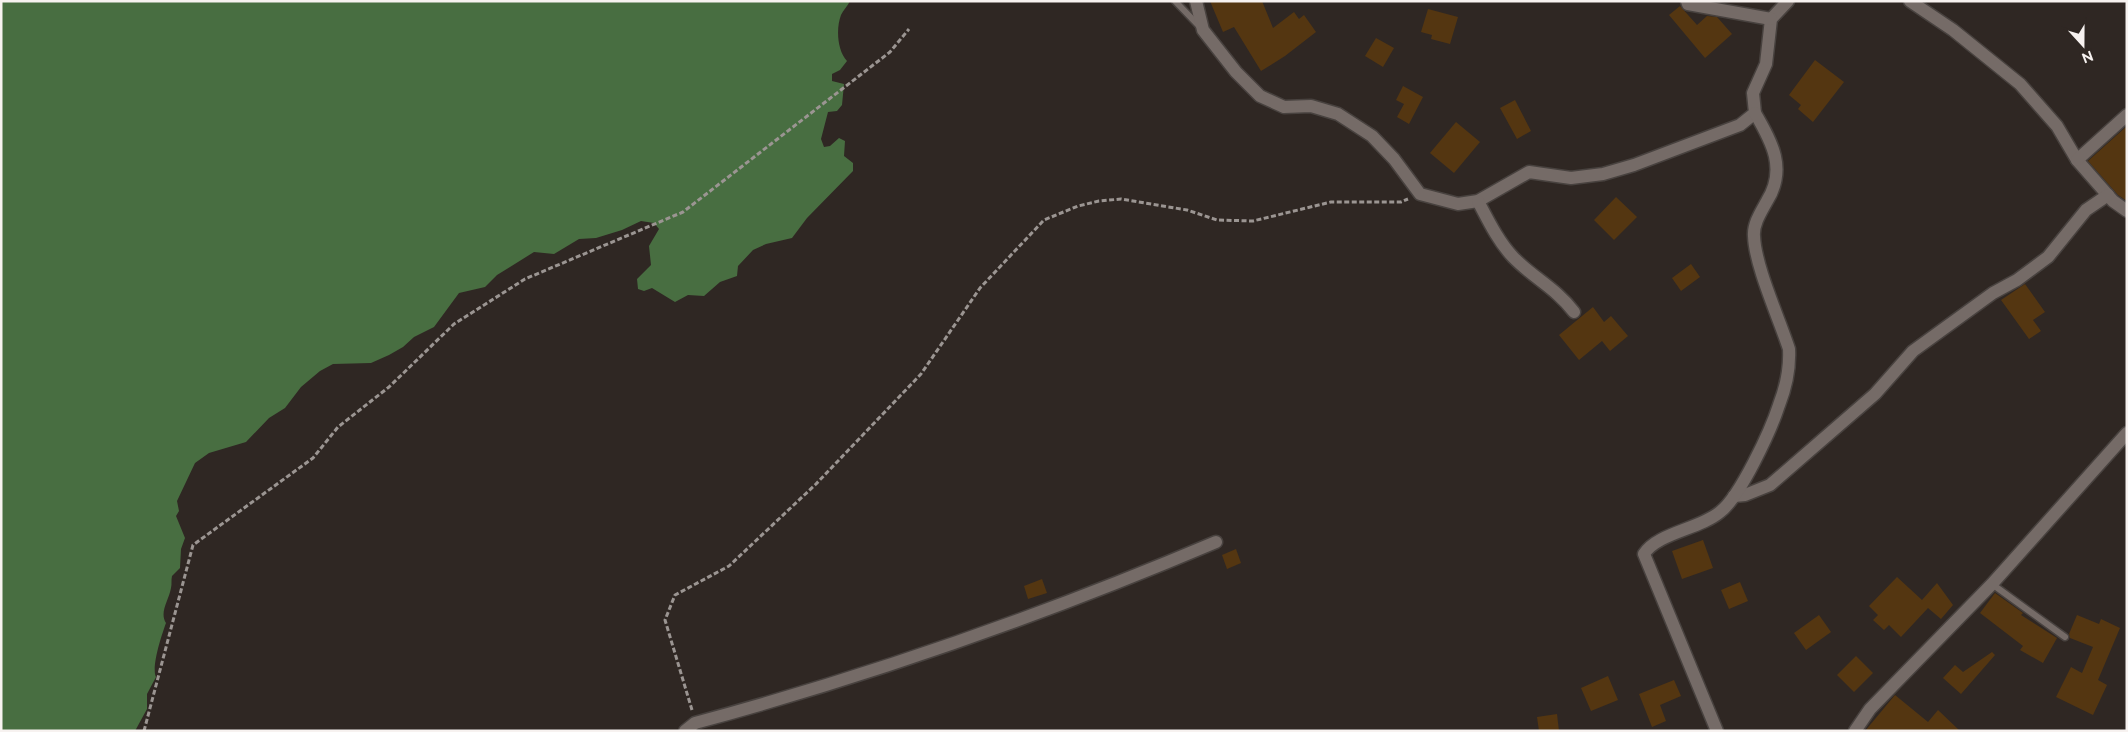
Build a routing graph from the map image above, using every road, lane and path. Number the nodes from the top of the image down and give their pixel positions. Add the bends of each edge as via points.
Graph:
1 (1175, 1) edge
2 (1196, 1) edge
3 (1687, 1) edge
4 (1788, 1) edge
5 (1910, 1) edge
6 (1771, 19) junction
7 (910, 29) dead end
8 (1203, 30) junction
9 (1755, 113) junction
10 (2127, 115) edge
11 (2077, 160) junction
12 (1420, 194) junction
13 (2108, 195) junction
14 (1478, 201) junction
15 (2127, 211) edge
16 (1574, 312) dead end
17 (2127, 433) edge
18 (1734, 496) junction
19 (1216, 542) dead end
20 (1992, 584) junction
21 (2064, 637) dead end
22 (690, 727) edge
23 (144, 731) edge
24 (1717, 731) edge
25 (1855, 731) edge

1 - 8 lane
2 - 8 street
3 - 6 street via 1688,4
4 - 6 street
5 - 11 street via 1961,36 2020,84 2057,126
6 - 9 street via 1766,64 1753,93
7 - 23 path via 890,52 683,212 526,279 454,324 389,387 338,427 312,458 193,545
8 - 12 street via 1260,96 1284,106 1311,106 1338,114 1372,136
9 - 14 street via 1740,125 1634,165 1572,178 1529,172
9 - 18 street via 1771,140 1778,170 1770,197 1758,216 1754,234 1756,253 1789,349 1790,363 1779,406
10 - 11 street
11 - 13 street
12 - 14 street via 1458,204
12 - 22 path via 1401,202 1331,202 1254,221 1217,220 1153,203 1099,200 1044,220 980,288 921,374 816,484 729,566 675,595 665,620
13 - 15 street
13 - 18 street via 2086,210 2048,257 1913,351 1875,394 1770,485
14 - 16 street via 1514,258 1553,289
17 - 20 street
18 - 24 street via 1721,512 1650,545 1644,554
19 - 22 street via 1021,620 798,696
20 - 21 lane
20 - 25 street via 1870,709

